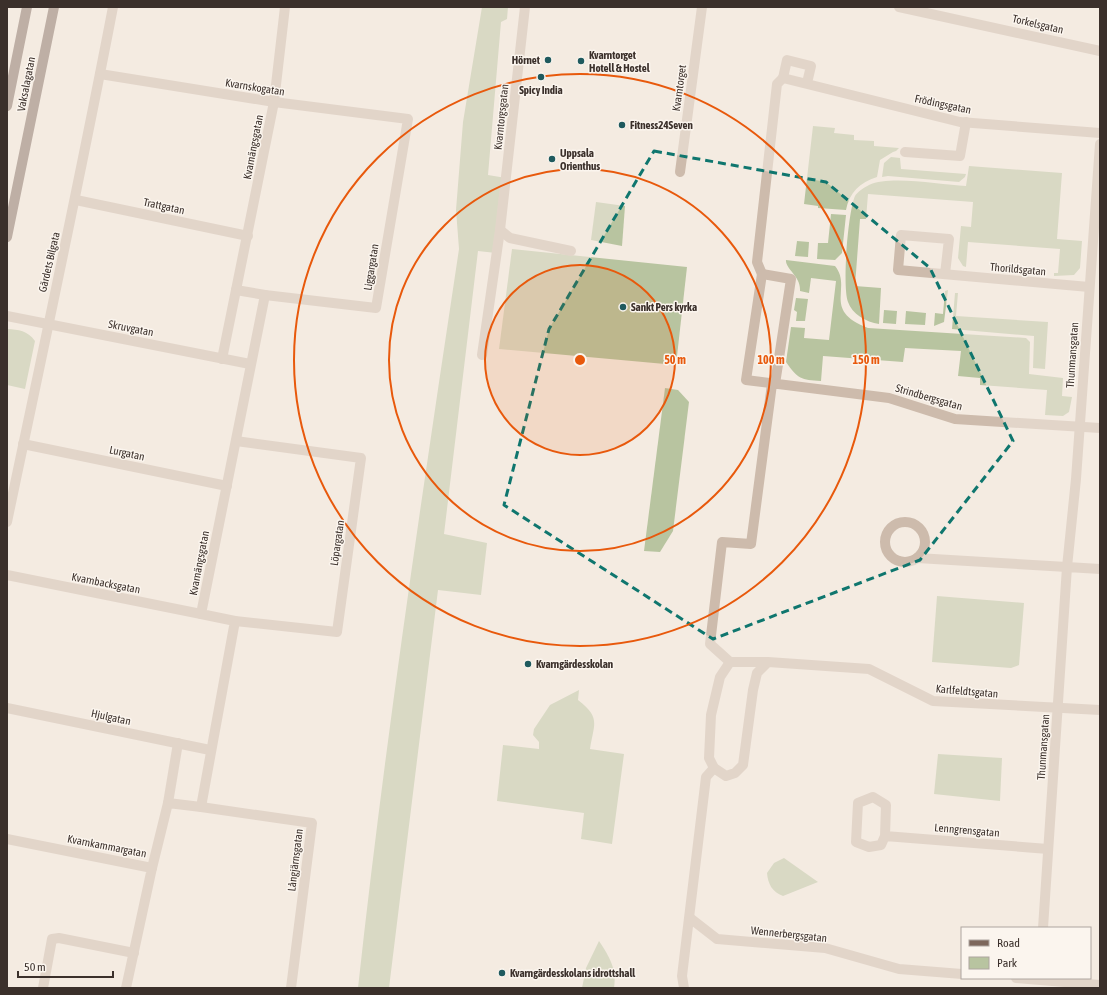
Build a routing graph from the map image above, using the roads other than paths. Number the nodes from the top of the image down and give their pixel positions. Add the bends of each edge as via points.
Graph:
1 (27, 7) edge
2 (54, 7) edge
3 (113, 7) edge
4 (285, 7) edge
5 (525, 7) edge
6 (702, 7) edge
7 (899, 7) edge
8 (920, 9) edge
9 (1100, 51) edge
10 (100, 74) junction
11 (783, 78) junction
12 (807, 83) junction
13 (274, 102) junction
14 (7, 106) edge
15 (408, 119) joint
16 (966, 122) junction
17 (1100, 133) edge
18 (1100, 144) edge
19 (905, 152) dead end
20 (680, 172) dead end
21 (76, 200) junction
22 (500, 230) junction
23 (248, 236) junction
24 (7, 237) edge
25 (571, 251) dead end
26 (762, 274) junction
27 (945, 274) junction
28 (1089, 287) junction
29 (236, 290) junction
30 (265, 295) junction
31 (7, 316) edge
32 (48, 324) junction
33 (482, 355) dead end
34 (222, 359) junction
35 (250, 364) junction
36 (774, 384) junction
37 (1079, 427) junction
38 (1100, 428) edge
39 (236, 441) junction
40 (23, 444) junction
41 (227, 486) junction
42 (7, 522) edge
43 (917, 558) junction
44 (1067, 567) junction
45 (1100, 569) edge
46 (7, 575) edge
47 (201, 614) junction
48 (235, 621) junction
49 (730, 662) junction
50 (768, 662) junction
51 (7, 708) edge
52 (1058, 709) junction
53 (1100, 710) edge
54 (178, 743) junction
55 (210, 750) junction
56 (714, 768) junction
57 (168, 803) junction
58 (201, 807) junction
59 (885, 836) junction
60 (7, 839) edge
61 (1048, 848) junction
62 (152, 868) junction
63 (690, 918) junction
64 (1044, 927) edge
65 (134, 953) junction
66 (961, 974) edge
67 (1022, 979) edge
68 (1040, 982) edge
69 (1100, 985) edge
70 (43, 988) edge
71 (126, 988) edge
72 (291, 988) edge
73 (684, 988) edge

1 - 14 main road, Vaksalagatan
2 - 24 main road, Vaksalagatan
3 - 10 street, Gärdets Bilgata
4 - 13 street, Kvarnängsgatan
5 - 22 street, Kvarntorgsgatan
6 - 20 street, Kvarntorget
7 - 8 street, Torkelsgatan
8 - 9 street, Torkelsgatan
10 - 13 street, Kvarnskogatan
10 - 21 street, Gärdets Bilgata
11 - 12 street, Frödingsgatan
11 - 12 street via 787,60 811,66
11 - 26 street via 777,84 757,262
12 - 16 street, Frödingsgatan
13 - 15 street, Kvarnskogatan
13 - 23 street, Kvarnängsgatan
15 - 30 street, Liggargatan via 376,308
16 - 17 street, Frödingsgatan
16 - 19 street via 960,156
18 - 28 street, Thunmansgatan
21 - 23 street, Trattgatan
21 - 32 street, Gärdets Bilgata
22 - 25 street via 510,238
22 - 33 street, Kvarntorgsgatan
23 - 29 street, Kvarnängsgatan
26 - 36 street via 790,279
26 - 36 street, Strindbergsgatan via 746,380
27 - 27 street, Thorildsgatan via 898,270 902,235 949,240
27 - 28 street, Thorildsgatan
28 - 37 street, Thunmansgatan
29 - 30 street
29 - 34 street, Kvarnängsgatan
30 - 35 street, Kvarnängsgatan
31 - 32 street, Skruvgatan
32 - 34 street, Skruvgatan
32 - 40 street, Gärdets Bilgata
34 - 35 street, Skruvgatan
35 - 39 street, Kvarnängsgatan
36 - 37 street, Strindbergsgatan via 889,398 955,419
36 - 49 street via 751,544 722,542 710,644
37 - 38 street, Strindbergsgatan
37 - 44 street, Thunmansgatan
39 - 41 street, Kvarnängsgatan
39 - 48 street, Löpargatan via 361,458 337,632
40 - 41 street, Lurgatan
40 - 42 street, Gärdets Bilgata
41 - 47 street, Kvarnängsgatan
43 - 43 street via 900,562 889,555 884,542 889,529 900,522 913,523 922,532 925,544
43 - 44 street
44 - 45 street
44 - 52 street, Thunmansgatan
46 - 47 street, Kvarnbacksgatan
47 - 48 street
48 - 55 street
49 - 50 street, Karlfeldtsgatan
49 - 56 street via 720,677 711,715 709,758
50 - 52 street, Karlfeldtsgatan via 869,669 933,702
50 - 56 street via 757,673 743,765 735,773 726,776
51 - 54 street, Hjulgatan
52 - 53 street, Karlfeldtsgatan
52 - 61 street, Thunmansgatan
54 - 55 street, Hjulgatan
54 - 57 street
55 - 58 street
56 - 63 street via 706,777
57 - 58 street
57 - 62 street
58 - 72 street, Långjärnsgatan via 312,822
59 - 59 street via 881,845 869,847 856,842 858,803 873,797 886,805
59 - 61 street, Lenngrensgatan
60 - 62 street, Kvarnkammargatan
61 - 64 street, Thunmansgatan
62 - 65 street, Kvarnkammargatan
63 - 66 street, Wennerbergsgatan via 717,939 825,948 898,969
63 - 73 street via 682,976
65 - 70 street via 59,938 52,939
65 - 71 street, Kvarnkammargatan
67 - 68 street
68 - 69 street

